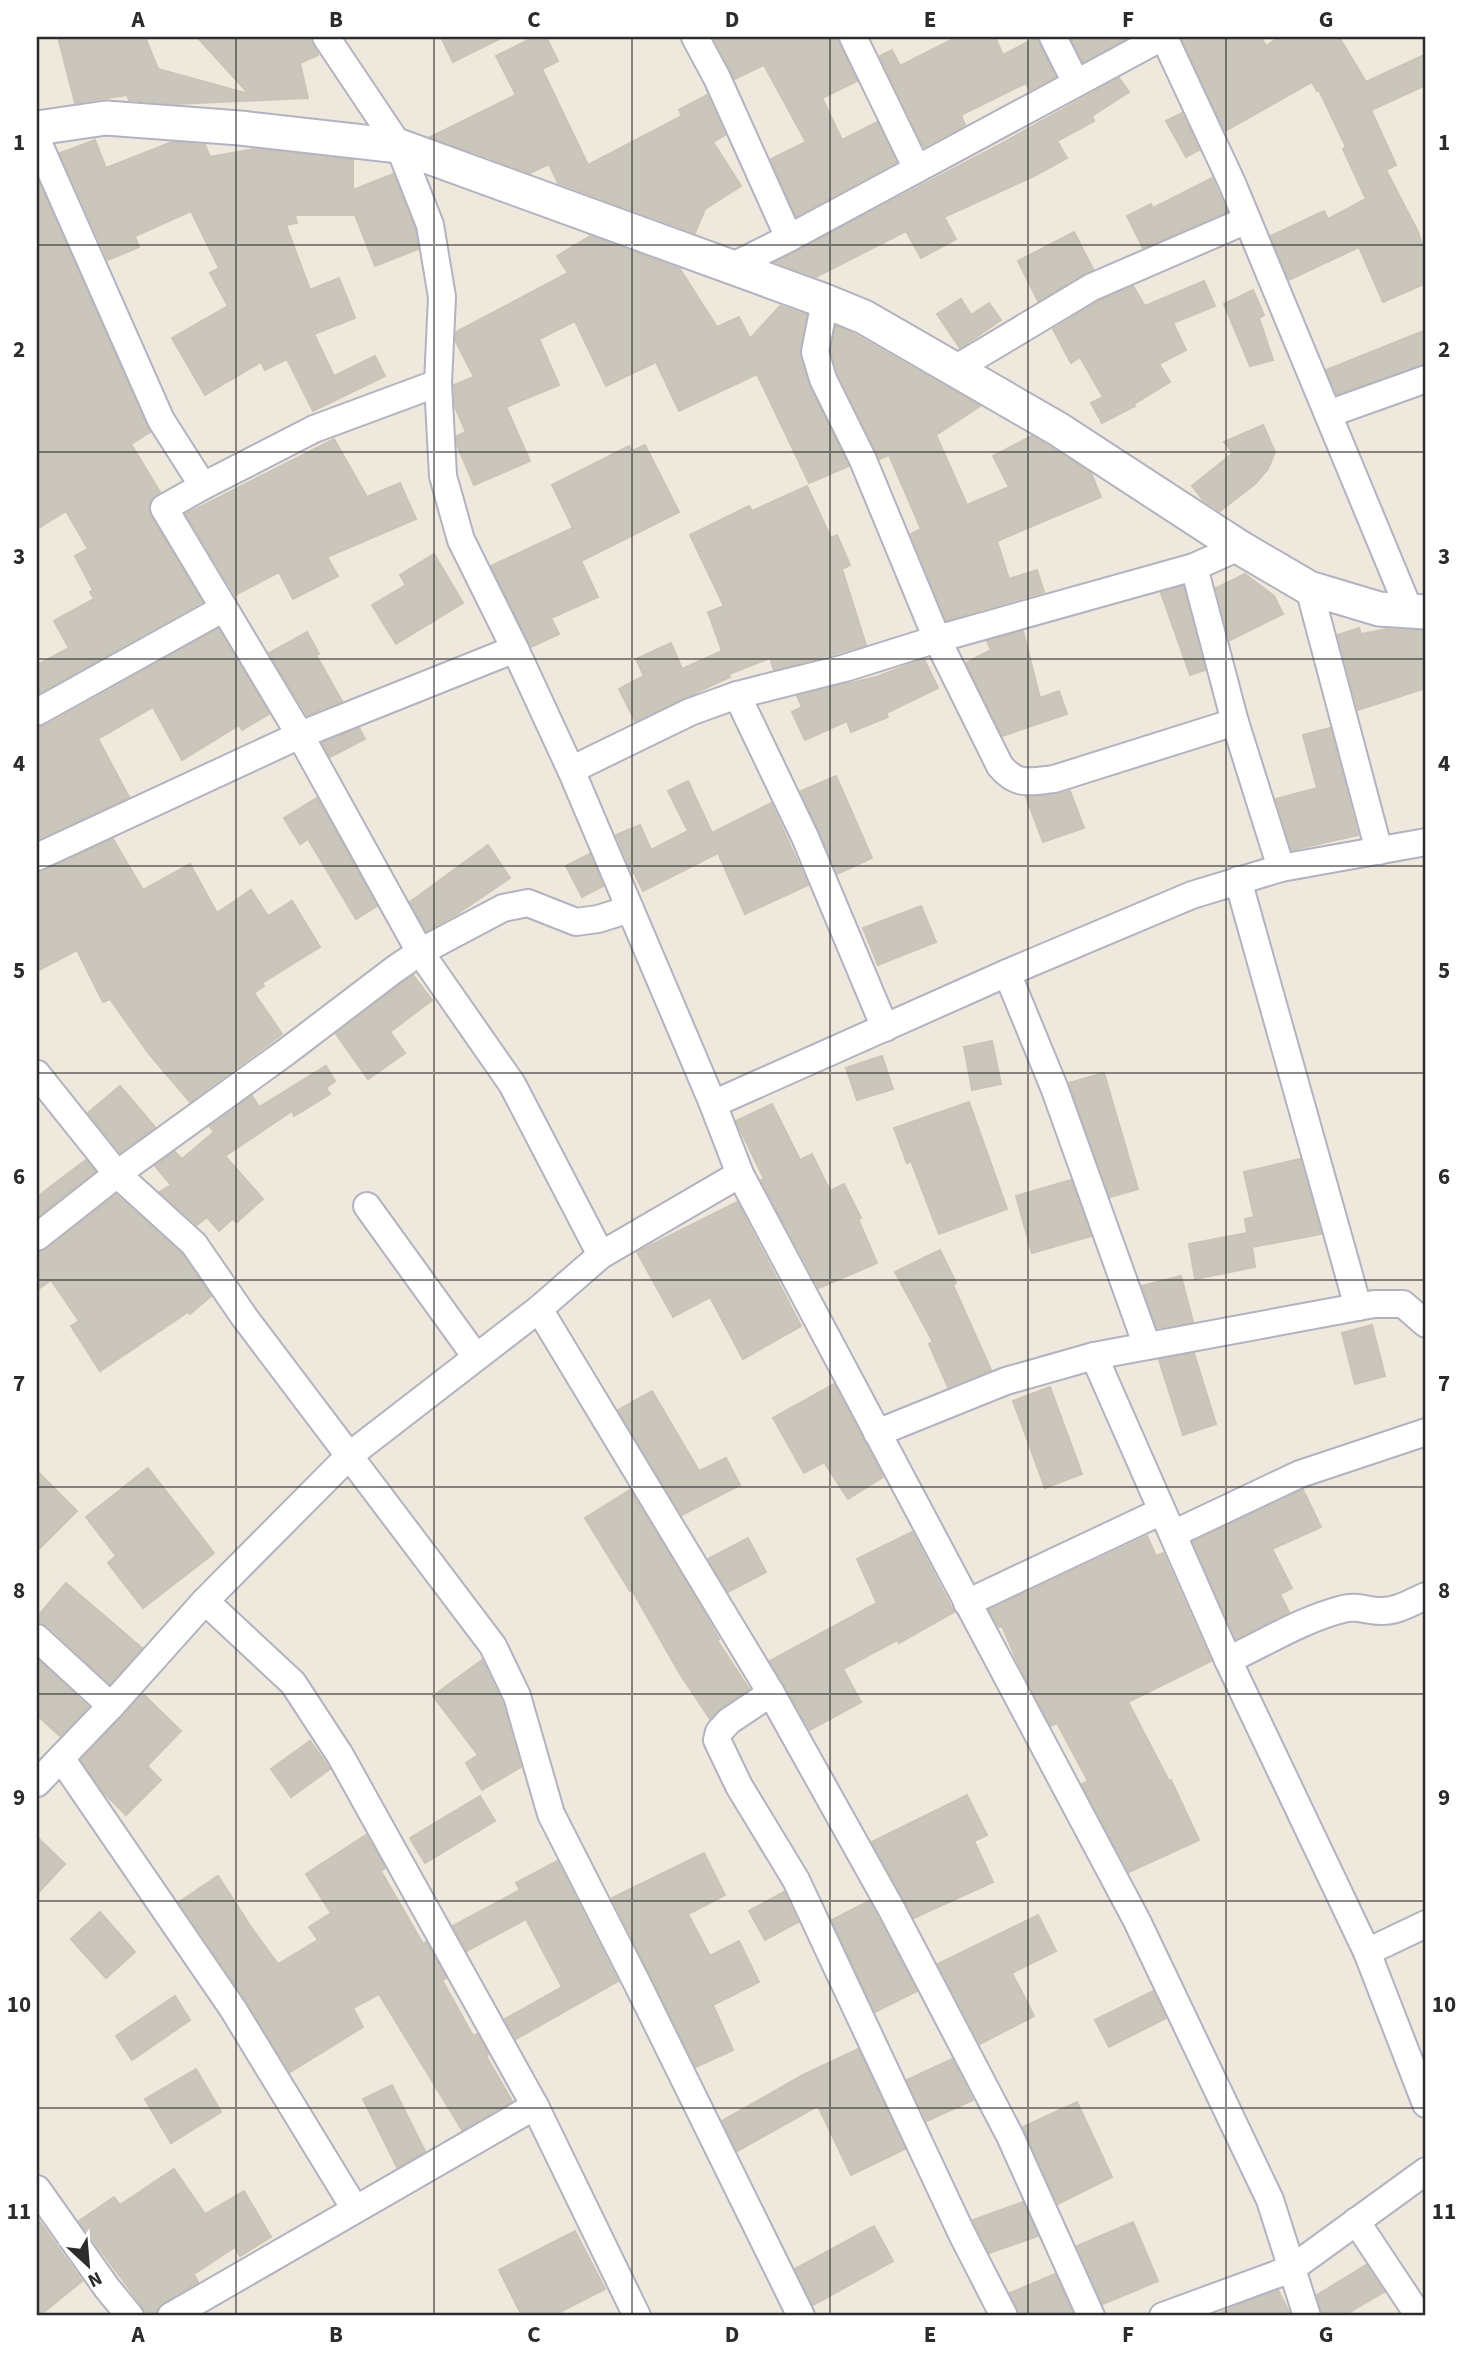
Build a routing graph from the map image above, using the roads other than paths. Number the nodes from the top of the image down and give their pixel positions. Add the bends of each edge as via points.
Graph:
1 (326, 37) edge
2 (695, 37) edge
3 (853, 37) edge
4 (1053, 37) edge
5 (1163, 37) edge
6 (1076, 83) junction
7 (37, 128) edge
8 (37, 139) edge
9 (399, 146) junction
10 (916, 169) junction
11 (1247, 220) junction
12 (789, 238) junction
13 (731, 267) junction
14 (825, 301) junction
15 (955, 369) junction
16 (1426, 379) edge
17 (438, 383) junction
18 (1328, 414) junction
19 (203, 486) junction
20 (1239, 547) junction
21 (1194, 567) junction
22 (1310, 588) junction
23 (223, 608) junction
24 (1418, 612) edge
25 (937, 639) junction
26 (515, 649) junction
27 (737, 695) junction
28 (37, 712) edge
29 (1235, 722) junction
30 (300, 735) junction
31 (571, 770) junction
32 (1426, 842) edge
33 (1379, 851) junction
34 (37, 858) edge
35 (1281, 868) junction
36 (1238, 880) junction
37 (630, 909) junction
38 (420, 952) junction
39 (1007, 973) junction
40 (884, 1028) junction
41 (37, 1074) edge
42 (713, 1104) junction
43 (117, 1174) junction
44 (740, 1174) junction
45 (367, 1206) dead end
46 (37, 1237) edge
47 (601, 1255) junction
48 (1358, 1307) junction
49 (539, 1309) junction
50 (1426, 1324) edge
51 (1147, 1346) junction
52 (1094, 1356) junction
53 (476, 1357) junction
54 (1426, 1432) edge
55 (877, 1433) junction
56 (350, 1455) junction
57 (1168, 1523) junction
58 (1426, 1596) edge
59 (205, 1601) junction
60 (967, 1603) junction
61 (37, 1638) edge
62 (1228, 1660) junction
63 (771, 1693) junction
64 (111, 1706) junction
65 (61, 1758) junction
66 (37, 1783) edge
67 (1426, 1923) edge
68 (1367, 1952) junction
69 (1426, 2104) edge
70 (535, 2106) junction
71 (1426, 2171) edge
72 (37, 2189) edge
73 (355, 2209) junction
74 (1356, 2221) junction
75 (1291, 2269) junction
76 (130, 2316) edge
77 (171, 2316) edge
78 (637, 2316) edge
79 (800, 2316) edge
80 (1004, 2316) edge
81 (1091, 2316) edge
82 (1163, 2316) edge
83 (1307, 2316) edge
84 (1419, 2316) edge

1 - 9 street
2 - 12 street
3 - 10 street
4 - 6 street
5 - 6 street
5 - 11 street
6 - 10 street
7 - 9 street via 106,118
8 - 19 street via 160,420
9 - 13 street
9 - 17 street via 430,225 442,297
10 - 12 street
11 - 15 street via 1093,287
11 - 18 street
12 - 13 street
13 - 14 street
14 - 15 street via 864,317
14 - 25 street via 815,352 823,379 863,460
15 - 20 street via 1058,429
16 - 18 street
17 - 19 street via 314,429
17 - 26 street via 443,476 460,540
18 - 24 street
19 - 23 street via 164,508
20 - 21 street
20 - 22 street
21 - 25 street
21 - 29 street
22 - 24 street via 1379,609
22 - 33 street
23 - 28 street
23 - 30 street
25 - 27 street
25 - 29 street via 1000,766 1010,777 1025,782 1054,779
26 - 30 street
26 - 31 street
27 - 31 street via 690,712
27 - 40 street via 804,837
29 - 35 street
30 - 34 street
30 - 38 street
31 - 37 street
32 - 33 street
33 - 35 street
35 - 36 street
36 - 39 street
36 - 48 street
37 - 38 street via 576,922 528,903 516,905
37 - 42 street
38 - 43 street
38 - 47 street via 512,1084
39 - 40 street
39 - 51 street via 1054,1087
40 - 42 street
41 - 43 street
42 - 44 street
43 - 46 street
43 - 56 street via 194,1244
44 - 47 street
44 - 55 street
45 - 53 street
47 - 49 street
48 - 50 street via 1403,1304
48 - 51 street
49 - 53 street
49 - 63 street
51 - 52 street
52 - 55 street via 1006,1381
52 - 57 street
53 - 56 street
54 - 57 street
55 - 60 street
56 - 59 street
56 - 79 street via 493,1646 506,1670 551,1814
57 - 60 street
57 - 62 street
58 - 62 street via 1380,1611 1362,1607 1326,1614
59 - 64 street
59 - 70 street via 293,1683 340,1755
60 - 75 street via 1137,1921 1270,2200
61 - 64 street
62 - 68 street
63 - 80 street via 730,1721 717,1740 796,1880
63 - 81 street via 1010,2136
64 - 65 street
65 - 66 street
65 - 73 street via 233,2009
67 - 68 street
68 - 69 street
70 - 73 street
70 - 78 street
71 - 74 street
72 - 76 street
73 - 77 street
74 - 75 street
74 - 84 street
75 - 82 street
75 - 83 street

